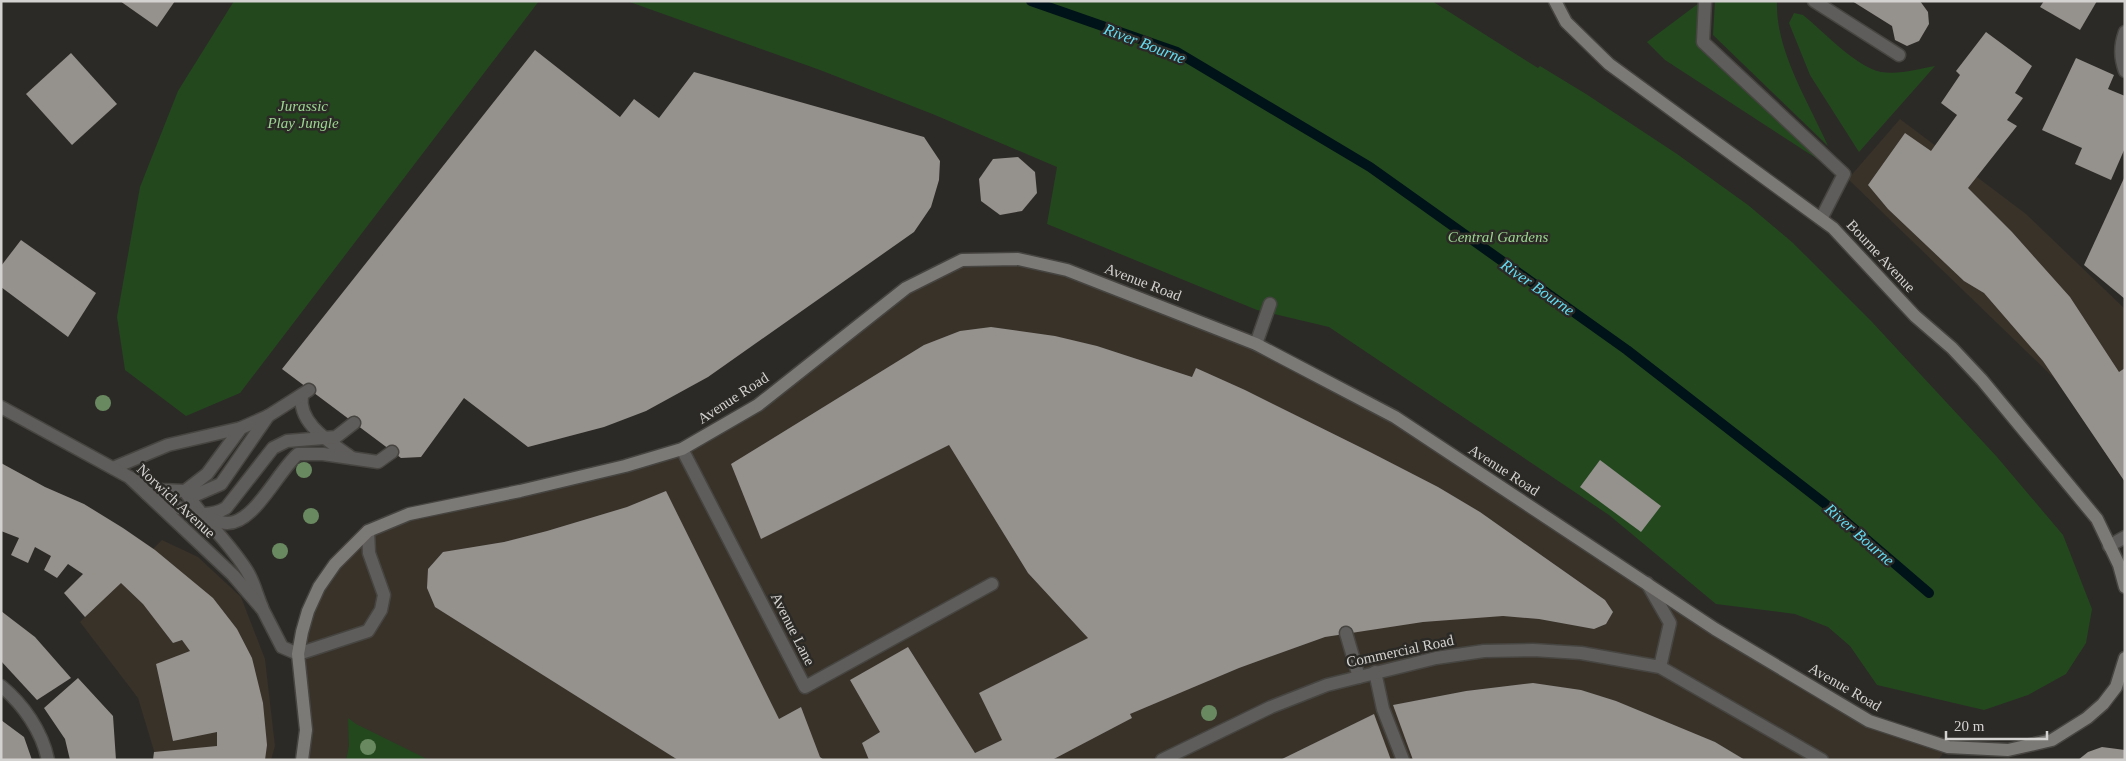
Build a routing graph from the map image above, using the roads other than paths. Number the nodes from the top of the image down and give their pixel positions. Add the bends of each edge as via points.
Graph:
1 (1555, 1) edge
2 (1705, 1) edge
3 (1814, 1) edge
4 (2125, 32) edge
5 (1899, 55) dead end
6 (2125, 71) edge
7 (1821, 219) junction
8 (1270, 304) dead end
9 (1256, 344) junction
10 (1, 407) edge
11 (268, 416) junction
12 (354, 424) dead end
13 (240, 428) junction
14 (324, 437) junction
15 (682, 449) junction
16 (392, 452) dead end
17 (354, 460) junction
18 (113, 468) junction
19 (129, 477) junction
20 (185, 491) junction
21 (145, 493) junction
22 (200, 516) junction
23 (368, 531) junction
24 (2125, 536) edge
25 (2110, 546) junction
26 (1647, 583) junction
27 (992, 584) dead end
28 (2125, 587) edge
29 (263, 610) junction
30 (1346, 633) dead end
31 (298, 654) junction
32 (2125, 658) edge
33 (1660, 667) junction
34 (1375, 672) junction
35 (1359, 677) junction
36 (1, 686) edge
37 (48, 760) edge
38 (302, 760) edge
39 (1162, 760) edge
40 (1403, 760) edge
41 (1822, 760) edge

1 - 7 street, Bourne Avenue via 1566,22 1609,64
2 - 7 street via 1703,42 1844,174
3 - 5 street
4 - 6 street via 2121,42
7 - 25 street, Bourne Avenue via 1982,380 2097,519
8 - 9 street
9 - 15 street, Avenue Road via 1068,270 1018,259 962,260 906,288 758,405
9 - 26 street, Avenue Road via 1395,417
10 - 18 street, Norwich Avenue
11 - 13 street
11 - 14 street via 306,392 300,404 302,412
11 - 20 street via 220,484 198,494
12 - 14 street via 336,437
13 - 18 street via 168,445
13 - 20 street via 207,474
14 - 17 street
14 - 22 street via 287,442 273,448 226,508 216,514
15 - 23 street, Avenue Road via 625,466 410,514
15 - 27 street, Avenue Lane via 804,687
16 - 17 street via 378,462
17 - 22 street via 323,454 298,454 244,519 228,523
18 - 19 street, Norwich Avenue
19 - 20 street via 161,490
19 - 21 street, Norwich Avenue
20 - 22 street
21 - 22 street
21 - 29 street, Norwich Avenue via 233,575
22 - 29 street via 225,541 248,573
23 - 31 street, Avenue Road via 335,564 320,587 308,611
23 - 31 street via 369,553 384,595 381,610 368,630
24 - 25 street
25 - 28 street, Bourne Avenue
26 - 32 street, Avenue Road via 1715,629 1869,721 1948,747 2008,750 2052,740 2103,704 2116,687
26 - 33 street via 1670,623
29 - 31 street, Norwich Avenue via 282,647
30 - 35 street
31 - 38 street, Avenue Road via 306,730
33 - 34 street, Commercial Road via 1581,653 1532,650 1484,651
33 - 41 street, Commercial Road
34 - 35 street, Commercial Road
34 - 40 street via 1383,709
35 - 39 street, Commercial Road via 1271,706
36 - 37 street via 32,721

